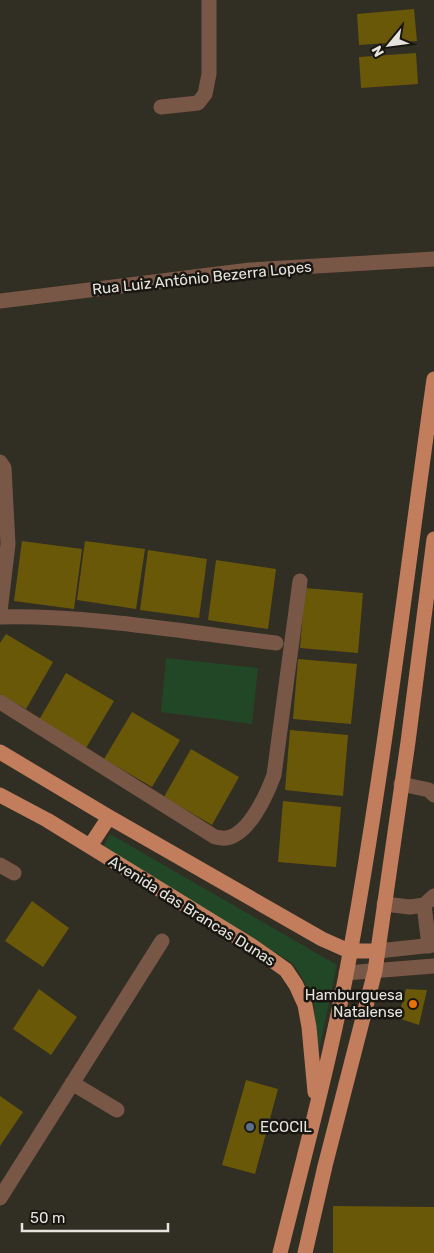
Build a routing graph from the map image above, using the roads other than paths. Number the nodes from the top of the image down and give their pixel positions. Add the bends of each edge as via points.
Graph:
1 (209, 0) edge
2 (161, 106) dead end
3 (434, 259) edge
4 (0, 301) edge
5 (434, 379) edge
6 (0, 462) edge
7 (434, 539) edge
8 (300, 581) dead end
9 (430, 598) edge
10 (0, 612) edge
11 (429, 614) edge
12 (0, 617) edge
13 (276, 643) dead end
14 (0, 702) edge
15 (0, 752) edge
16 (401, 784) junction
17 (0, 794) edge
18 (434, 795) edge
19 (109, 818) junction
20 (90, 846) junction
21 (0, 866) edge
22 (14, 873) dead end
23 (429, 900) edge
24 (384, 904) junction
25 (162, 941) dead end
26 (431, 946) edge
27 (349, 951) junction
28 (378, 951) junction
29 (434, 966) edge
30 (375, 971) junction
31 (346, 973) junction
32 (72, 1083) junction
33 (316, 1108) junction
34 (117, 1110) dead end
35 (0, 1198) edge
36 (280, 1253) edge
37 (305, 1253) edge

1 - 2 street via 209,74 205,94 198,103
3 - 4 street, Rua Luiz Antônio Bezerra Lopes via 250,270
5 - 27 main road via 370,838
6 - 10 street via 4,468 8,544
7 - 9 main road
8 - 14 street via 274,775 264,800 244,828 234,835 215,837
9 - 11 main road
11 - 16 main road
12 - 13 street via 86,620
15 - 19 main road
16 - 18 street via 429,790
16 - 24 main road
17 - 20 main road, Avenida das Brancas Dunas
19 - 20 main road
19 - 27 main road via 322,939
20 - 33 main road, Avenida das Brancas Dunas via 286,970 305,1006
21 - 22 street
23 - 24 street via 410,907
23 - 26 street
24 - 28 main road
25 - 32 street
26 - 28 street
27 - 28 main road
27 - 31 main road
28 - 30 main road
29 - 30 street
30 - 31 street
30 - 37 main road
31 - 33 main road
32 - 34 street
32 - 35 street
33 - 36 main road

